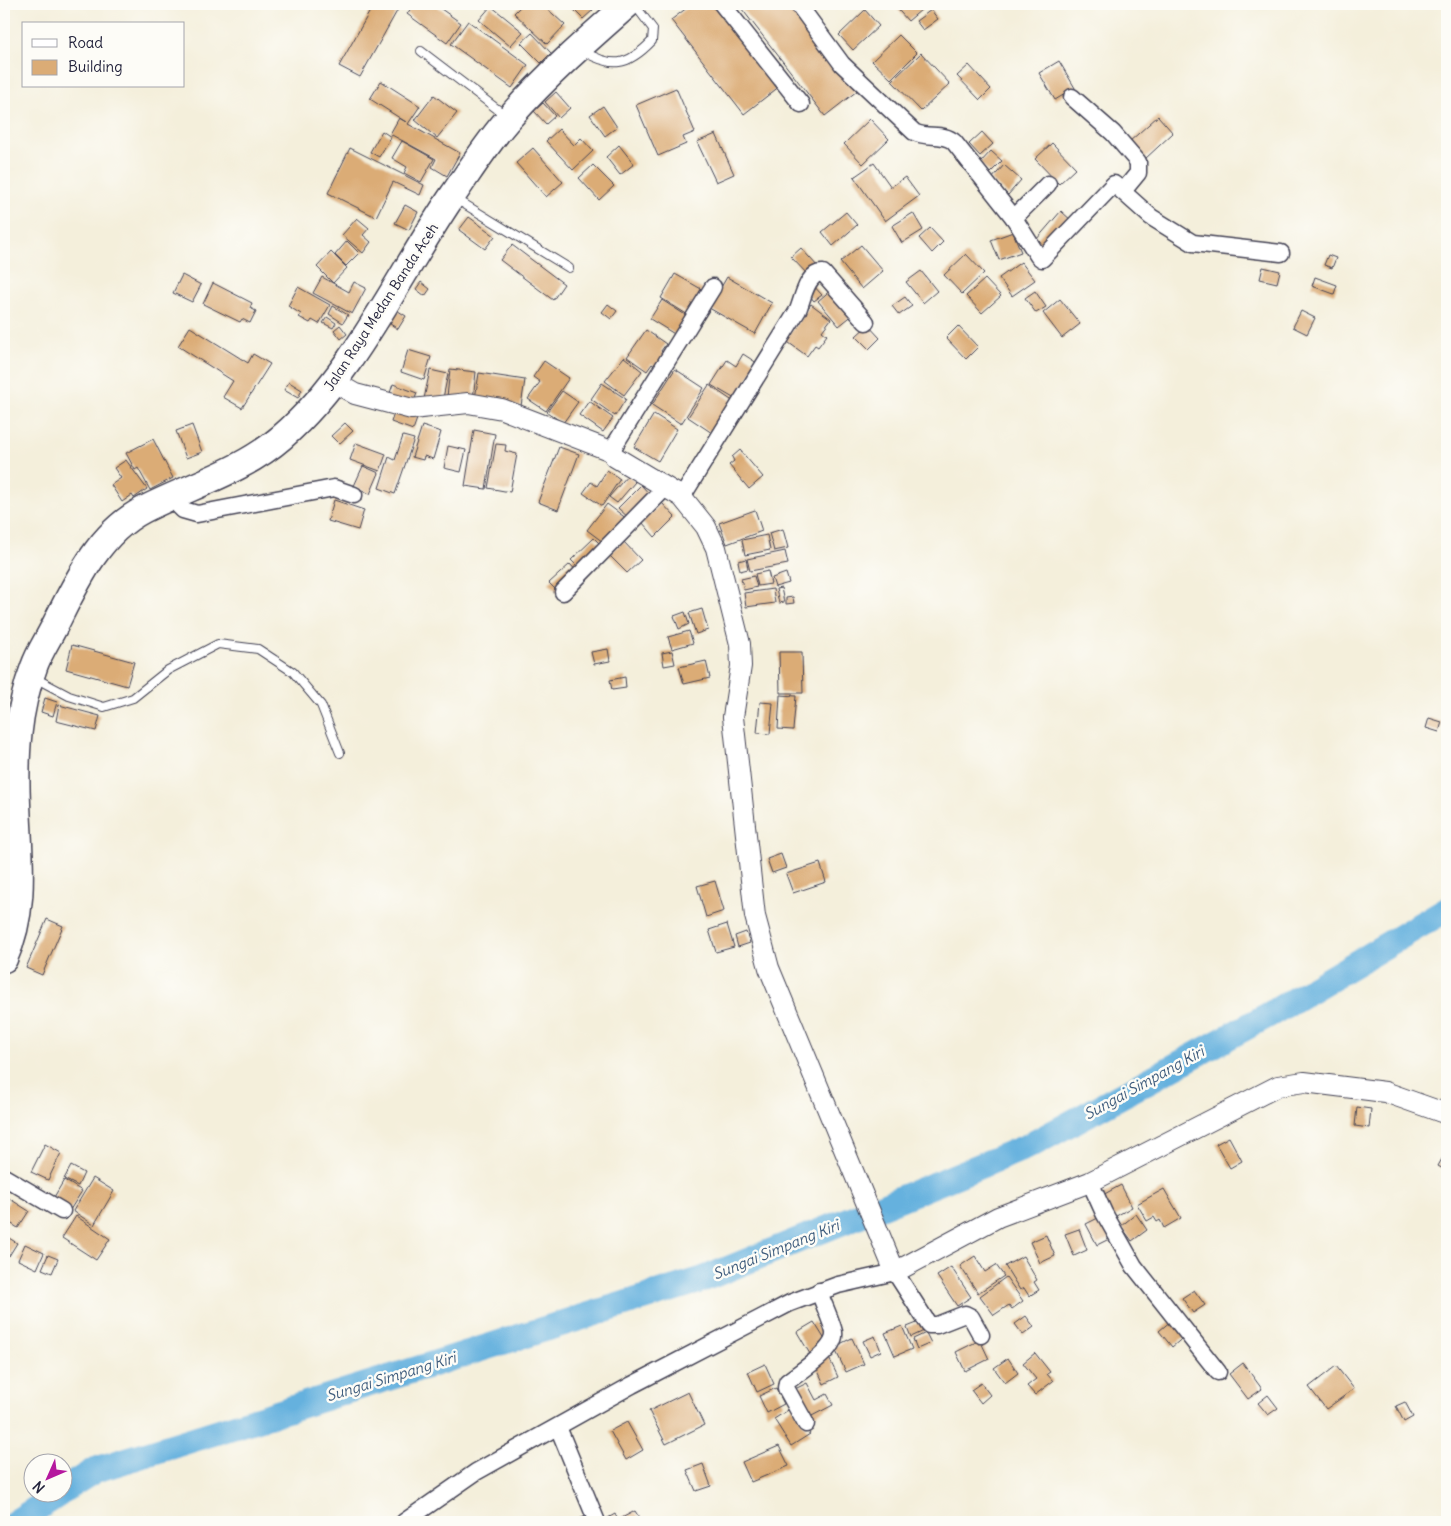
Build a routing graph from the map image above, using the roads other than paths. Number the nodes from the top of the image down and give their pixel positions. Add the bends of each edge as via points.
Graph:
1 (628, 4) edge
2 (634, 4) edge
3 (722, 4) edge
4 (798, 4) edge
5 (577, 48) junction
6 (421, 51) dead end
7 (1072, 97) dead end
8 (801, 104) dead end
9 (508, 118) junction
10 (1048, 184) dead end
11 (1124, 190) junction
12 (452, 197) junction
13 (1014, 218) junction
14 (1281, 253) dead end
15 (569, 268) dead end
16 (713, 287) dead end
17 (866, 322) dead end
18 (334, 382) junction
19 (611, 451) junction
20 (674, 492) junction
21 (354, 495) dead end
22 (170, 497) junction
23 (563, 592) dead end
24 (32, 676) junction
25 (340, 753) dead end
26 (4, 959) edge
27 (1447, 1114) edge
28 (4, 1178) edge
29 (1090, 1182) junction
30 (62, 1211) dead end
31 (892, 1265) junction
32 (819, 1292) junction
33 (982, 1335) dead end
34 (1218, 1372) dead end
35 (806, 1424) dead end
36 (558, 1427) junction
37 (404, 1522) edge
38 (598, 1522) edge

1 - 5 highway, Jalan Raya Medan Banda Aceh
2 - 5 lane via 653,29 652,41 645,49 612,64
3 - 8 street
4 - 13 street via 855,78 917,134 946,137 954,142
5 - 9 highway, Jalan Raya Medan Banda Aceh
6 - 9 lane
7 - 11 street via 1113,133 1138,162 1138,173
9 - 12 highway, Jalan Raya Medan Banda Aceh
10 - 13 street
11 - 13 street via 1111,184 1042,260
11 - 14 street via 1151,217 1193,243
12 - 15 lane
12 - 18 highway, Jalan Raya Medan Banda Aceh
16 - 19 street
17 - 20 street via 823,273 818,272 811,277 798,310
18 - 19 street via 355,394 412,409 468,403 502,409
18 - 22 highway, Jalan Raya Medan Banda Aceh via 310,412 265,452
19 - 20 street via 615,457
20 - 23 street
20 - 31 street via 706,527 716,548 740,644 741,666 733,717 755,916 769,968
21 - 22 street via 334,488 197,514 183,510
22 - 24 highway, Jalan Raya Medan Banda Aceh via 140,511 104,541 74,588
24 - 25 lane via 69,696 104,706 133,698 168,670 218,644 258,649 293,672 321,705
24 - 26 highway, Jalan Raya Medan Banda Aceh via 19,717 17,752 20,896 14,936
27 - 29 street via 1385,1092 1304,1082 1278,1086
28 - 30 street
29 - 31 street via 998,1217
29 - 34 street via 1134,1266
31 - 32 street
31 - 33 street via 928,1324 937,1325 965,1314
32 - 35 street via 834,1340 824,1353 787,1382 786,1388
32 - 36 street via 790,1303
36 - 37 street via 476,1472
36 - 38 street

